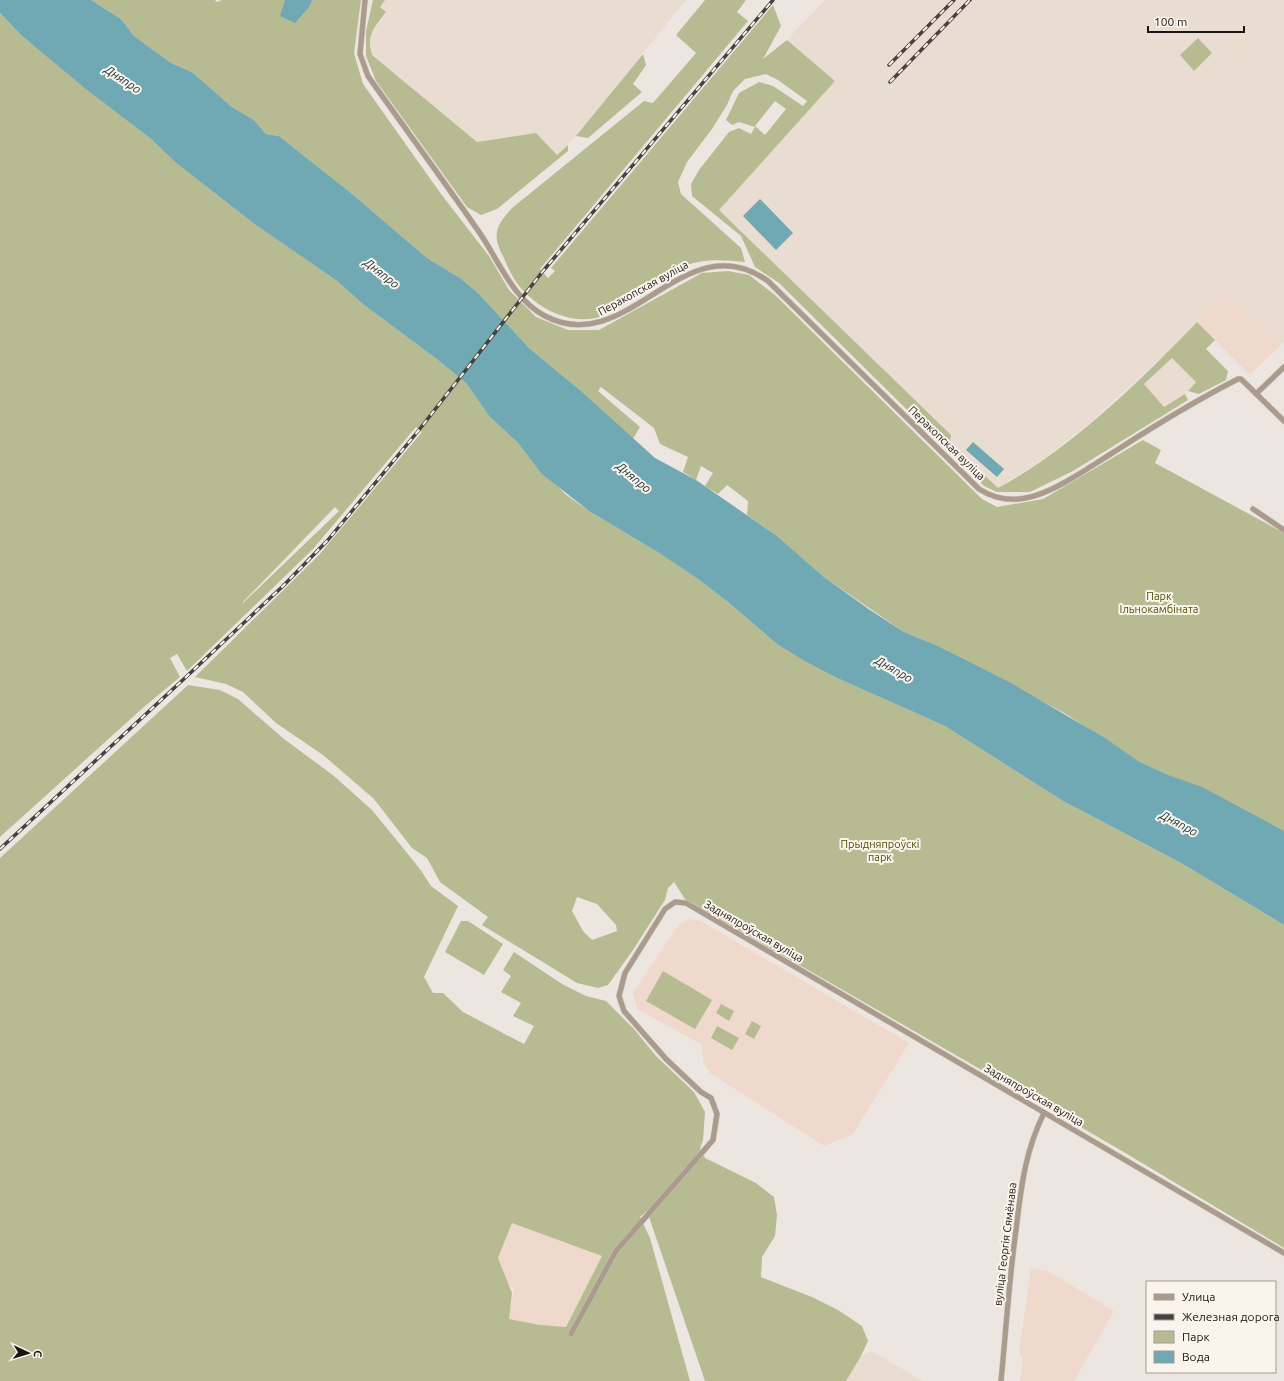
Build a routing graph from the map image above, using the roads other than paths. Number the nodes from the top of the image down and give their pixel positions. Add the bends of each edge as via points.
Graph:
1 (365, 0) edge
2 (1284, 367) edge
3 (1256, 394) junction
4 (1284, 421) edge
5 (1253, 509) dead end
6 (1284, 530) edge
7 (1044, 1113) junction
8 (1284, 1253) edge
9 (571, 1334) dead end
10 (1001, 1381) edge

1 - 3 street, Перакопская вуліца via 360,54 368,76 479,231 514,288 545,316 569,324 596,324 623,313 695,270 723,266 747,269 773,286 979,489 1004,499 1024,499 1051,489 1196,400 1238,379
2 - 3 street
3 - 4 street
5 - 6 street
7 - 8 street, Задняпроўская вуліца
7 - 9 street, Задняпроўская вуліца via 686,902 675,902 665,909 625,973 619,996 624,1011 666,1059 701,1092 711,1098 717,1114 713,1140 616,1251
7 - 10 street, вуліца Георгія Сямёнава via 1032,1140 1024,1168

